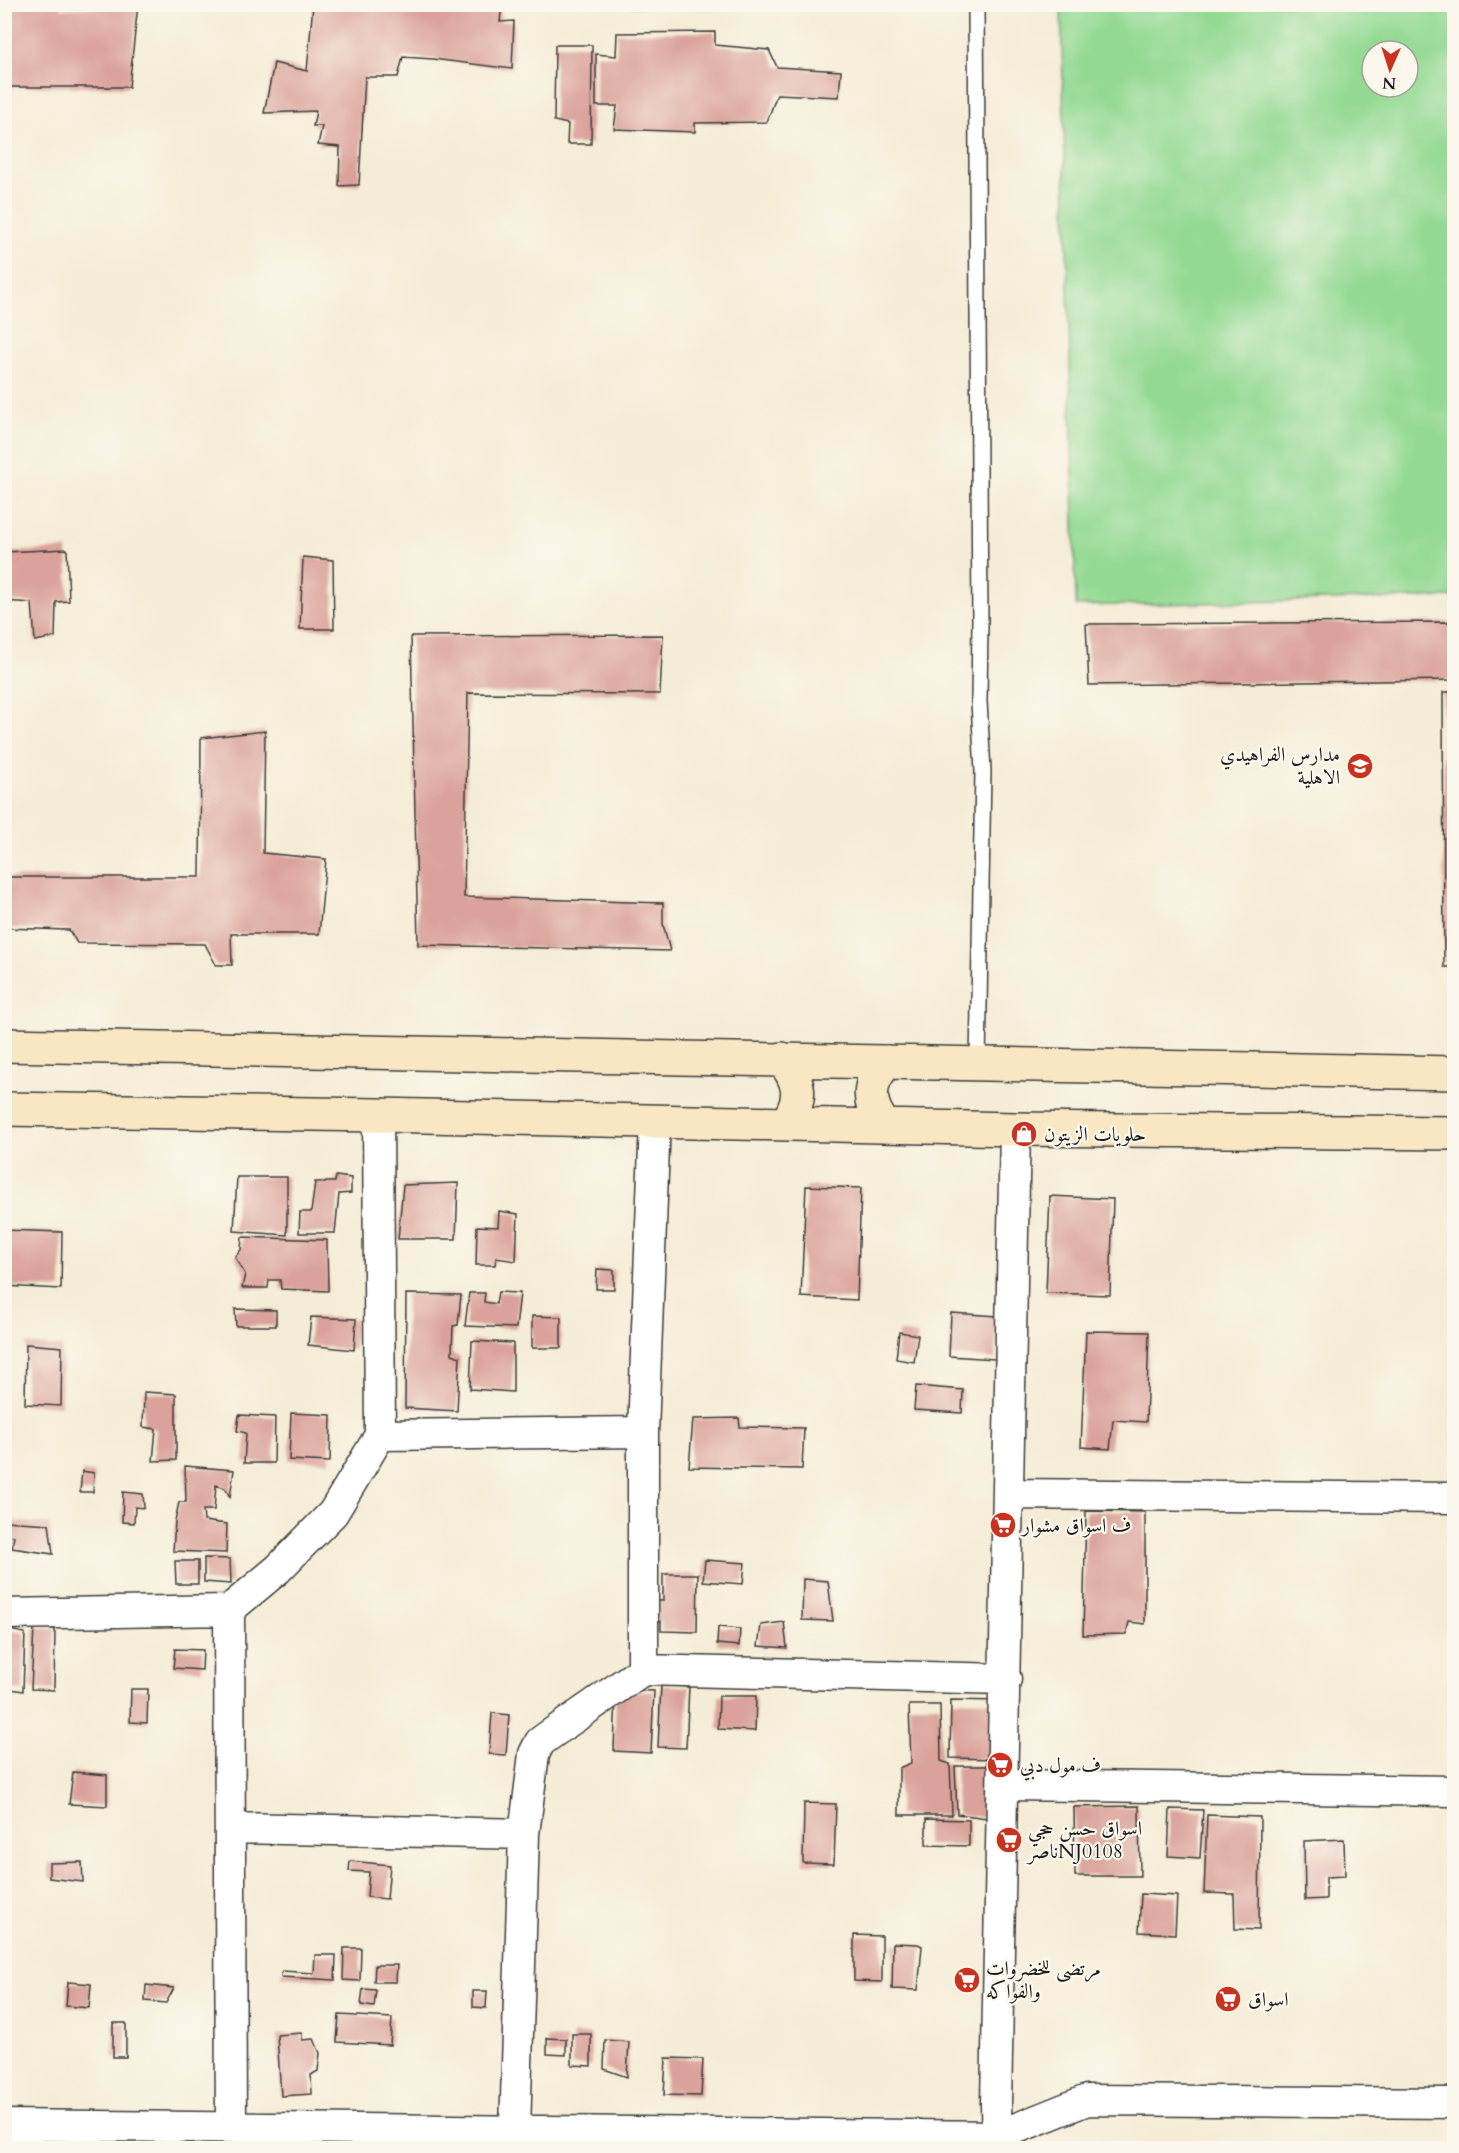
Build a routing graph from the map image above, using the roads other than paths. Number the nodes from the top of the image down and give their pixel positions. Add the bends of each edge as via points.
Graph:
1 (976, 4) edge
2 (4, 1045) edge
3 (782, 1059) junction
4 (888, 1062) junction
5 (978, 1064) junction
6 (1455, 1073) edge
7 (4, 1109) edge
8 (378, 1114) junction
9 (655, 1121) junction
10 (786, 1124) junction
11 (885, 1126) junction
12 (1015, 1129) junction
13 (1455, 1133) edge
14 (643, 1432) junction
15 (380, 1435) junction
16 (1009, 1494) junction
17 (1455, 1498) edge
18 (229, 1610) junction
19 (4, 1614) edge
20 (643, 1670) junction
21 (1006, 1679) junction
22 (1003, 1785) junction
23 (1455, 1791) edge
24 (230, 1828) junction
25 (525, 1834) junction
26 (1455, 2103) edge
27 (4, 2125) edge
28 (231, 2127) junction
29 (515, 2131) junction
30 (1005, 2144) edge

1 - 5 lane via 979,702 983,771
2 - 3 street
3 - 4 street
3 - 10 street via 797,1084 798,1098 795,1112
4 - 5 street
4 - 11 street via 873,1082 871,1094
5 - 6 street
7 - 8 street
8 - 9 street
8 - 15 street
9 - 10 street
9 - 14 street
10 - 11 street
11 - 12 street
12 - 13 street
12 - 16 street
14 - 15 street
14 - 20 street
15 - 18 street via 333,1513 278,1569
16 - 17 street
16 - 21 street
18 - 19 street
18 - 24 street
20 - 21 street
20 - 25 street via 540,1743 534,1754
21 - 22 street
22 - 23 street
22 - 30 street
24 - 25 street
24 - 28 street
25 - 29 street
26 - 30 street via 1087,2100
27 - 28 street
28 - 29 street
29 - 30 street

